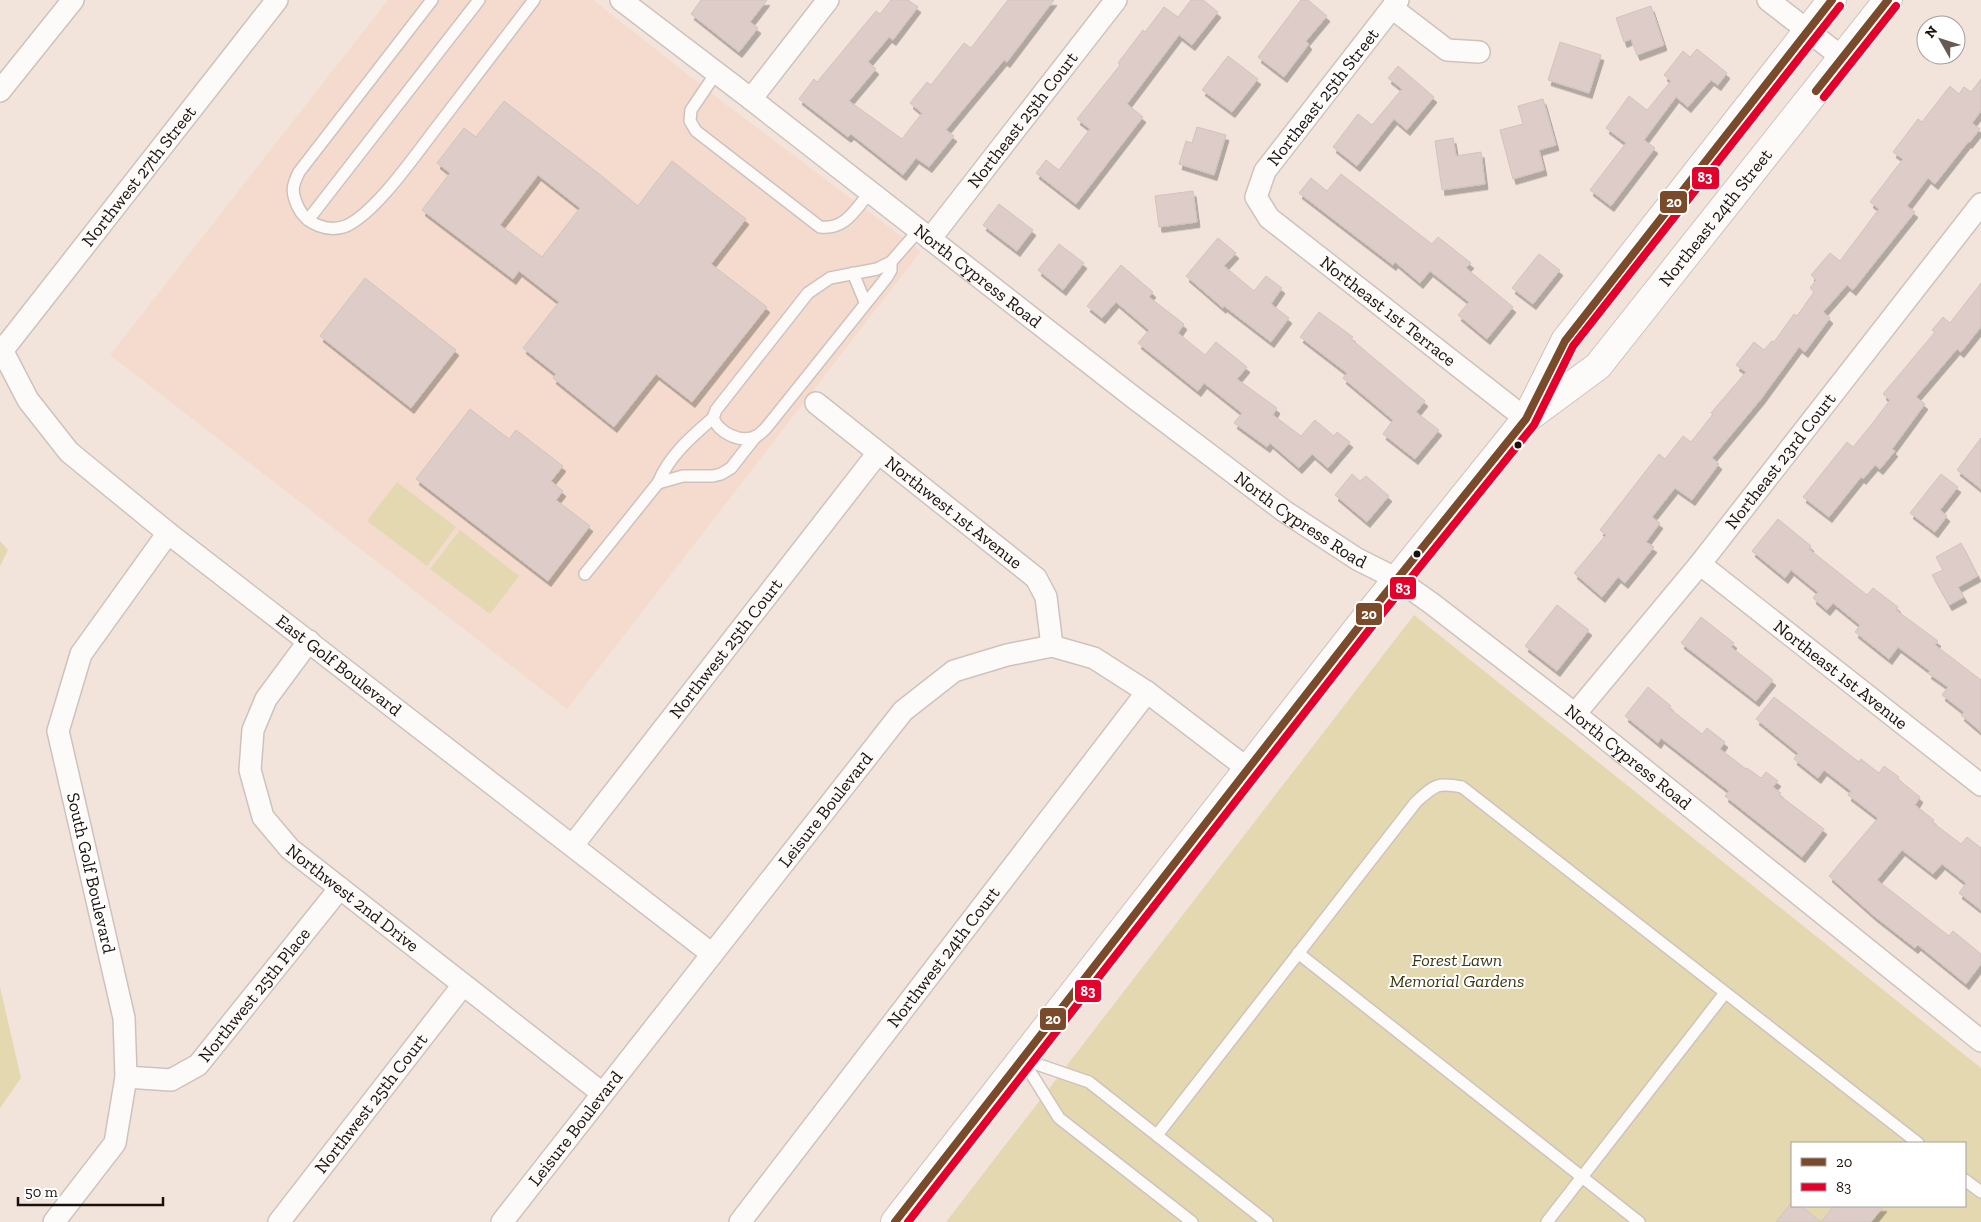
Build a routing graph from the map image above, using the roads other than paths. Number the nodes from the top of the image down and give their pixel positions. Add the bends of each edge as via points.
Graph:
1 (73, 0) edge
2 (277, 0) edge
3 (432, 0) edge
4 (479, 0) edge
5 (621, 0) edge
6 (828, 0) edge
7 (1116, 0) edge
8 (1768, 0) edge
9 (1832, 0) edge
10 (1888, 0) edge
11 (528, 2) edge
12 (1395, 4) edge
13 (1808, 31) junction
14 (1479, 52) dead end
15 (1843, 58) junction
16 (716, 73) junction
17 (0, 92) edge
18 (751, 99) junction
19 (870, 192) junction
20 (1256, 197) joint
21 (1981, 204) edge
22 (308, 220) junction
23 (924, 234) junction
24 (891, 262) junction
25 (852, 273) junction
26 (865, 302) junction
27 (1, 348) edge
28 (816, 403) dead end
29 (713, 418) junction
30 (1526, 419) junction
31 (756, 436) junction
32 (878, 453) junction
33 (658, 483) junction
34 (168, 534) junction
35 (1700, 564) junction
36 (585, 574) dead end
37 (1397, 579) junction
38 (309, 641) junction
39 (1052, 646) junction
40 (1147, 692) junction
41 (1574, 714) junction
42 (1248, 769) junction
43 (1981, 785) edge
44 (573, 845) junction
45 (340, 888) junction
46 (712, 954) junction
47 (1298, 954) junction
48 (463, 985) junction
49 (1725, 993) junction
50 (1981, 1041) edge
51 (1022, 1059) junction
52 (126, 1077) junction
53 (602, 1092) junction
54 (1156, 1135) junction
55 (1917, 1142) edge
56 (1582, 1178) junction
57 (1966, 1181) edge
58 (1981, 1192) edge
59 (54, 1222) edge
60 (279, 1222) edge
61 (502, 1222) edge
62 (740, 1222) edge
63 (895, 1222) edge
64 (1192, 1222) edge
65 (1267, 1222) edge
66 (1547, 1222) edge
67 (1639, 1222) edge

1 - 17 street
2 - 27 street, Northwest 27th Street
3 - 22 lane via 299,172 292,185 294,199
4 - 22 lane
5 - 16 street, North Cypress Road
6 - 18 street
7 - 23 street, Northeast 25th Court
8 - 13 street
9 - 13 main road, Northeast 24th Street
10 - 15 main road, Northeast 24th Street
11 - 22 lane via 396,181 366,212 333,229
12 - 14 street via 1447,50
12 - 20 street, Northeast 25th Street via 1265,172
13 - 15 street
13 - 30 main road, Northeast 24th Street via 1565,341
15 - 30 main road, Northeast 24th Street via 1598,366
16 - 18 street, North Cypress Road
16 - 19 lane via 691,110 690,121 696,131 820,227 840,226
18 - 19 street, North Cypress Road
19 - 23 street, North Cypress Road
20 - 30 street, Northeast 1st Terrace via 1269,218
21 - 35 street, Northeast 23rd Court
23 - 24 lane
23 - 37 street, North Cypress Road via 1284,511 1357,559
24 - 25 lane via 877,269
24 - 26 lane via 891,270
25 - 26 lane
25 - 29 lane via 830,278 808,293 721,403
26 - 31 lane via 766,428
27 - 34 street, East Golf Boulevard via 28,400 69,452
28 - 32 street, Northwest 1st Avenue
29 - 31 lane via 716,426 737,438
29 - 33 lane via 670,459
30 - 37 main road, Northeast 24th Street
31 - 33 lane via 731,468 721,474 683,476
32 - 39 street, Northwest 1st Avenue via 1036,578 1046,597
32 - 44 street, Northwest 25th Court
33 - 36 lane
34 - 38 street, East Golf Boulevard
34 - 52 street, South Golf Boulevard via 81,654 58,731 124,1018
35 - 41 street, Northeast 23rd Court
35 - 43 street, Northeast 1st Avenue
37 - 41 street, North Cypress Road
37 - 42 main road, Northeast 24th Street
38 - 44 street, East Golf Boulevard
38 - 45 street, Northwest 2nd Drive via 266,699 253,730 250,770 263,817 290,849
39 - 40 street, Leisure Boulevard via 1094,658
39 - 46 street, Leisure Boulevard via 954,671 903,711
40 - 42 street, Leisure Boulevard
40 - 62 street, Northwest 24th Court
41 - 50 street, North Cypress Road
42 - 51 main road, Northeast 24th Street
44 - 46 street, East Golf Boulevard
45 - 48 street, Northwest 2nd Drive
45 - 52 street, Northwest 25th Place via 198,1065 171,1080
46 - 53 street, Leisure Boulevard
47 - 49 lane via 1416,802 1430,789 1443,783 1462,787
47 - 54 lane
47 - 56 lane
48 - 53 street, Northwest 2nd Drive
48 - 60 street, Northwest 25th Court
49 - 55 lane
49 - 56 lane
51 - 54 lane via 1089,1082
51 - 63 main road, Northeast 24th Street
51 - 64 lane via 1059,1118
52 - 59 street, South Golf Boulevard via 115,1143
53 - 61 street, Leisure Boulevard
54 - 65 lane
56 - 66 lane
56 - 67 lane
57 - 58 lane

